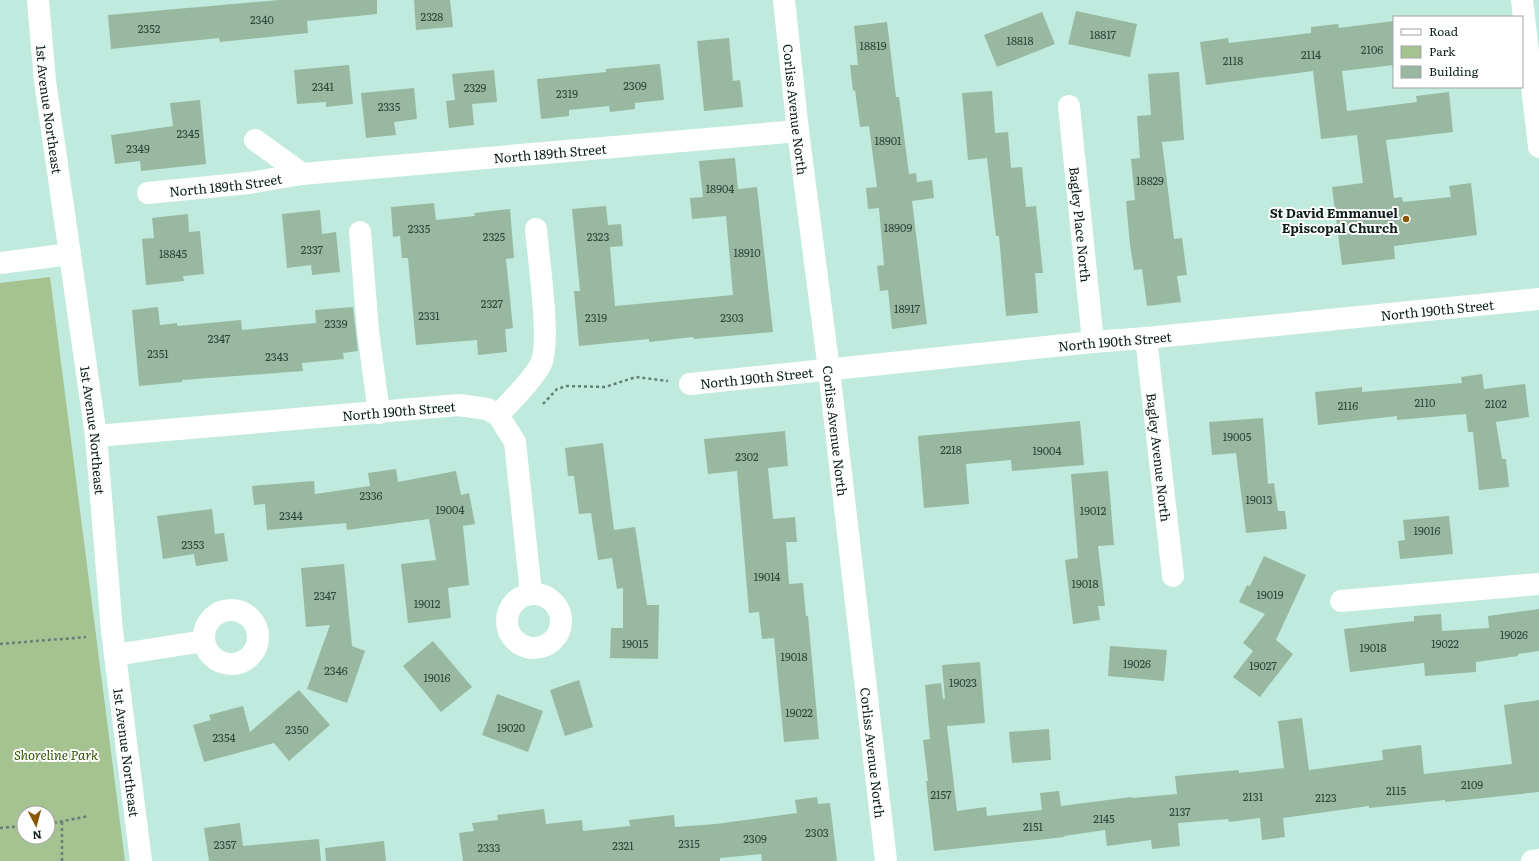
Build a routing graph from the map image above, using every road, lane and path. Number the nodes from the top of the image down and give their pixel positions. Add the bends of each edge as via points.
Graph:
1 (38, 0) edge
2 (784, 0) edge
3 (1522, 0) edge
4 (1069, 106) dead end
5 (798, 131) junction
6 (255, 140) dead end
7 (1539, 147) edge
8 (302, 174) junction
9 (148, 193) dead end
10 (536, 229) dead end
11 (360, 232) dead end
12 (70, 254) junction
13 (0, 263) edge
14 (1539, 299) edge
15 (1146, 338) junction
16 (1093, 342) junction
17 (829, 370) junction
18 (690, 384) joint
19 (538, 409) dead end
20 (379, 413) junction
21 (498, 415) junction
22 (96, 436) junction
23 (1173, 576) dead end
24 (1539, 584) edge
25 (531, 593) dead end
26 (1341, 601) dead end
27 (86, 637) dead end
28 (204, 641) dead end
29 (0, 644) edge
30 (115, 655) junction
31 (88, 816) dead end
32 (62, 821) junction
33 (56, 822) edge
34 (16, 827) edge
35 (0, 828) edge
36 (1539, 860) edge
37 (62, 861) edge
38 (141, 861) edge
39 (886, 861) edge
40 (1532, 861) edge

1 - 12 street, 1st Avenue Northeast via 45,81
2 - 5 street, Corliss Avenue North
3 - 7 street
4 - 16 street, Bagley Place North
5 - 8 street, North 189th Street
5 - 17 street, Corliss Avenue North
6 - 8 street, North 189th Street
8 - 9 street, North 189th Street via 249,183
10 - 21 street via 546,341 541,365
11 - 20 street via 368,331
12 - 13 street
12 - 22 street, 1st Avenue Northeast
14 - 15 street, North 190th Street
15 - 16 street, North 190th Street
15 - 23 street, Bagley Avenue North
16 - 17 street, North 190th Street
17 - 18 street, North 190th Street
17 - 39 street, Corliss Avenue North
18 - 19 path via 636,377 605,387 567,386 557,390
20 - 21 street, North 190th Street via 459,405 487,409
20 - 22 street, North 190th Street
21 - 25 street via 515,442
22 - 30 street, 1st Avenue Northeast
24 - 26 street
27 - 29 path
28 - 30 street
30 - 38 street, 1st Avenue Northeast
31 - 32 path
32 - 33 path
32 - 37 path
34 - 35 path
36 - 40 street

